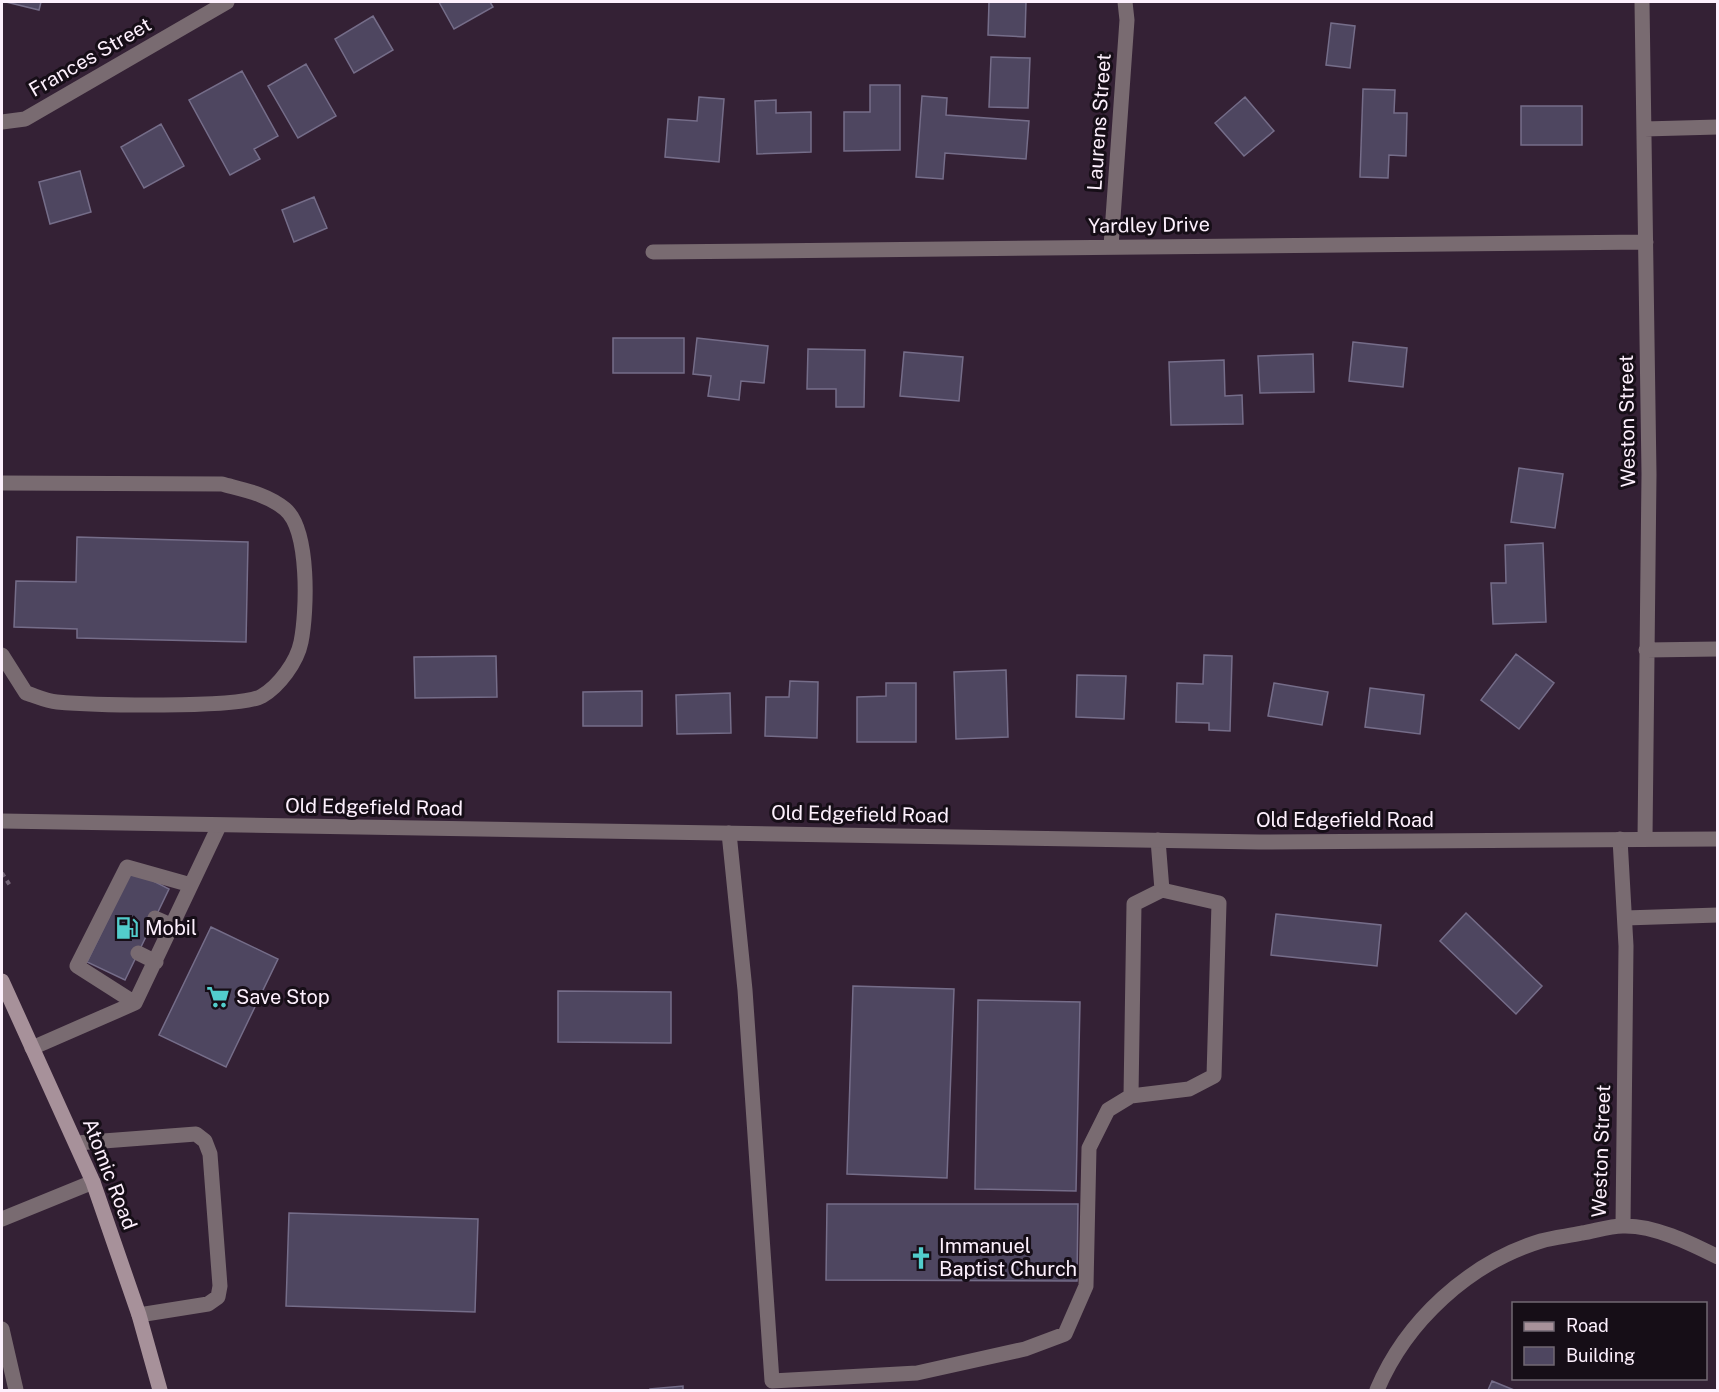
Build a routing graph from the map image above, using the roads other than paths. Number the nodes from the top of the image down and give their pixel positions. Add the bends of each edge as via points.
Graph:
1 (227, 2) edge
2 (1125, 2) edge
3 (1642, 2) edge
4 (2, 122) edge
5 (1718, 127) edge
6 (1644, 129) junction
7 (1646, 242) junction
8 (1111, 246) junction
9 (653, 252) dead end
10 (2, 483) edge
11 (1718, 649) edge
12 (1646, 650) junction
13 (2, 655) edge
14 (2, 821) edge
15 (219, 825) junction
16 (729, 833) junction
17 (1620, 839) junction
18 (1645, 839) junction
19 (1718, 839) edge
20 (1158, 840) junction
21 (191, 885) junction
22 (1162, 890) junction
23 (1718, 915) edge
24 (155, 918) dead end
25 (1624, 918) junction
26 (171, 926) junction
27 (138, 954) dead end
28 (156, 962) junction
29 (2, 981) edge
30 (135, 1003) junction
31 (32, 1048) junction
32 (1131, 1096) junction
33 (77, 1143) junction
34 (93, 1182) junction
35 (2, 1219) edge
36 (1623, 1226) junction
37 (1718, 1257) edge
38 (139, 1315) junction
39 (2, 1329) edge
40 (16, 1390) edge
41 (160, 1390) edge
42 (1377, 1390) edge

1 - 4 street, Frances Street via 25,119
2 - 8 street, Laurens Street via 1127,20
3 - 6 street, Weston Street
5 - 6 street
6 - 7 street, Weston Street
7 - 8 street, Yardley Drive
7 - 12 street, Weston Street
8 - 9 street, Yardley Drive
10 - 13 street via 222,484 257,493 286,510 300,532 305,585 301,644 283,678 261,698 215,704 54,702 26,693
11 - 12 street
12 - 18 street, Weston Street
14 - 15 street, Old Edgefield Road
15 - 16 street, Old Edgefield Road
15 - 21 street
16 - 20 street, Old Edgefield Road
16 - 32 street via 746,990 772,1381 917,1373 1025,1349 1065,1334 1086,1286 1089,1148 1108,1110
17 - 18 street, Old Edgefield Road
17 - 20 street, Old Edgefield Road
17 - 25 street, Weston Street
18 - 19 street, Old Edgefield Road
20 - 22 street
21 - 26 street
21 - 30 street via 127,867 114,900 77,966
22 - 32 street via 1134,904
22 - 32 street via 1219,903 1214,1076 1189,1089
23 - 25 street
24 - 26 street
25 - 36 street, Weston Street
26 - 28 street
27 - 28 street
28 - 30 street
29 - 31 main road, Atomic Road
30 - 31 street
31 - 33 main road, Atomic Road
33 - 34 main road, Atomic Road
33 - 38 street via 196,1134 205,1141 210,1154 218,1297 208,1304
34 - 35 street
34 - 38 main road, Atomic Road
36 - 37 street via 1655,1231
36 - 42 street, Weston Street via 1542,1241 1478,1271 1423,1318 1401,1346
38 - 41 main road, Atomic Road
39 - 40 street

